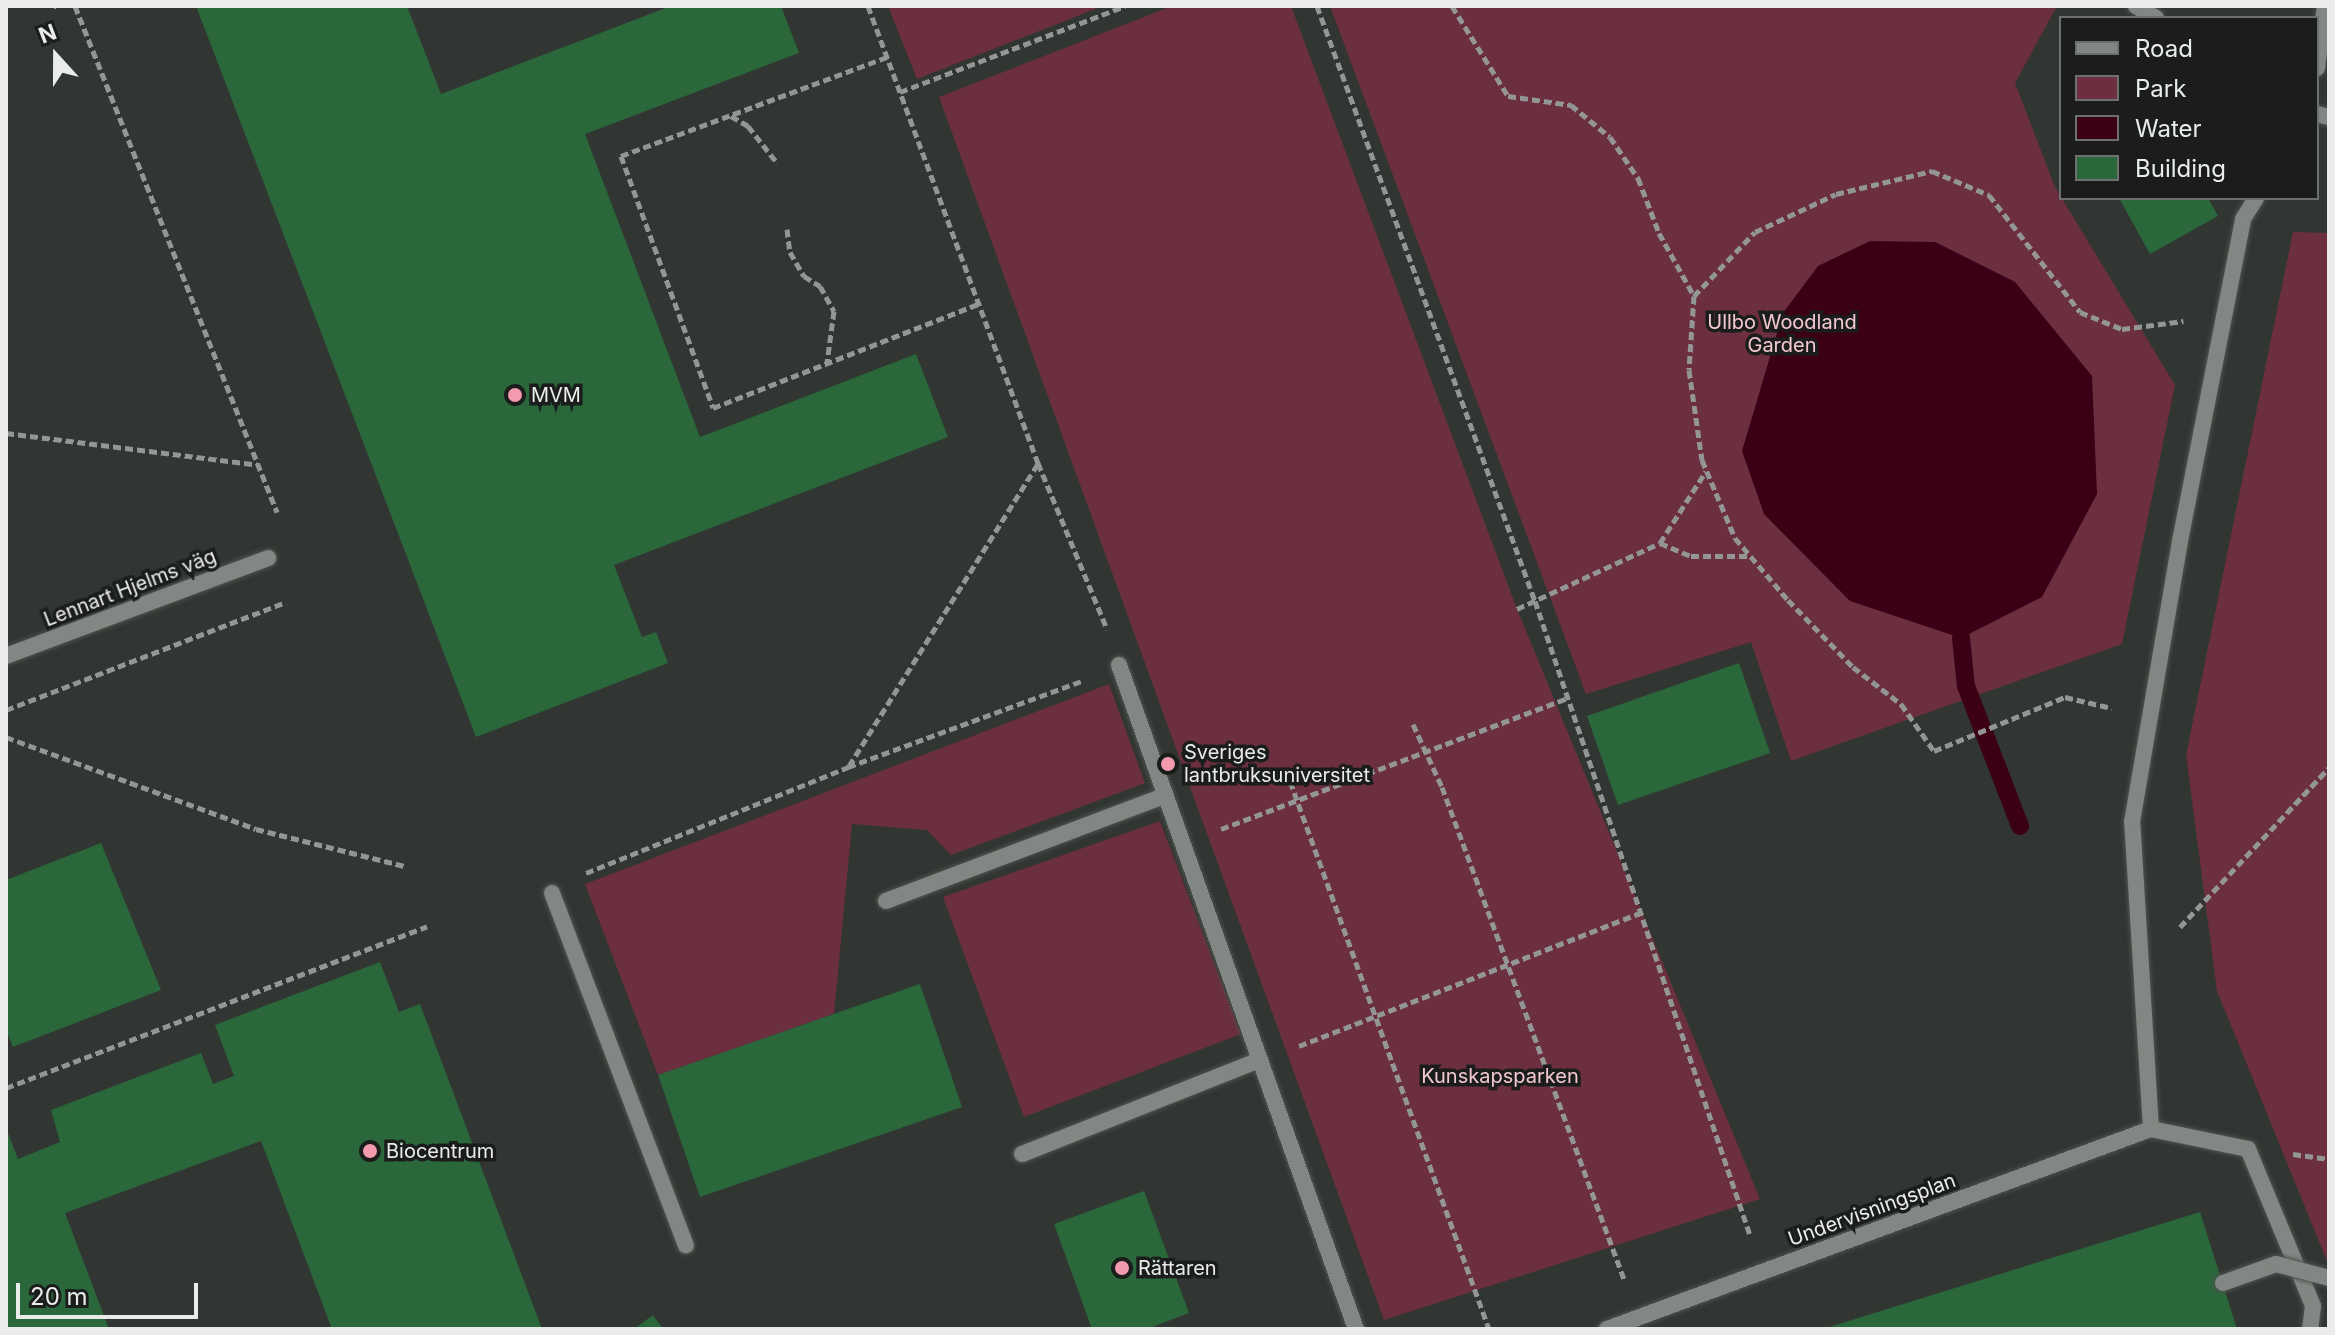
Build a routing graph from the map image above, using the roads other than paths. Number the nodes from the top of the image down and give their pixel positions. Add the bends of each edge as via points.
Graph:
1 (2325, 6) edge
2 (2319, 52) edge
3 (2255, 200) edge
4 (268, 558) dead end
5 (6, 656) edge
6 (1119, 665) road end
7 (1166, 795) junction
8 (552, 893) dead end
9 (886, 901) dead end
10 (1260, 1060) junction
11 (2151, 1129) junction
12 (1022, 1154) dead end
13 (686, 1245) dead end
14 (2329, 1278) edge
15 (2223, 1283) dead end
16 (1354, 1324) edge
17 (1607, 1329) edge
18 (2310, 1329) edge

1 - 2 street
3 - 11 street via 2243,219 2132,822
4 - 5 street, Lennart Hjelms väg
6 - 7 street
7 - 9 street
7 - 10 street
8 - 13 street
10 - 12 street
10 - 16 street
11 - 17 street, Undervisningsplan
11 - 18 street via 2248,1149 2313,1306
14 - 15 street, bridge via 2276,1264

